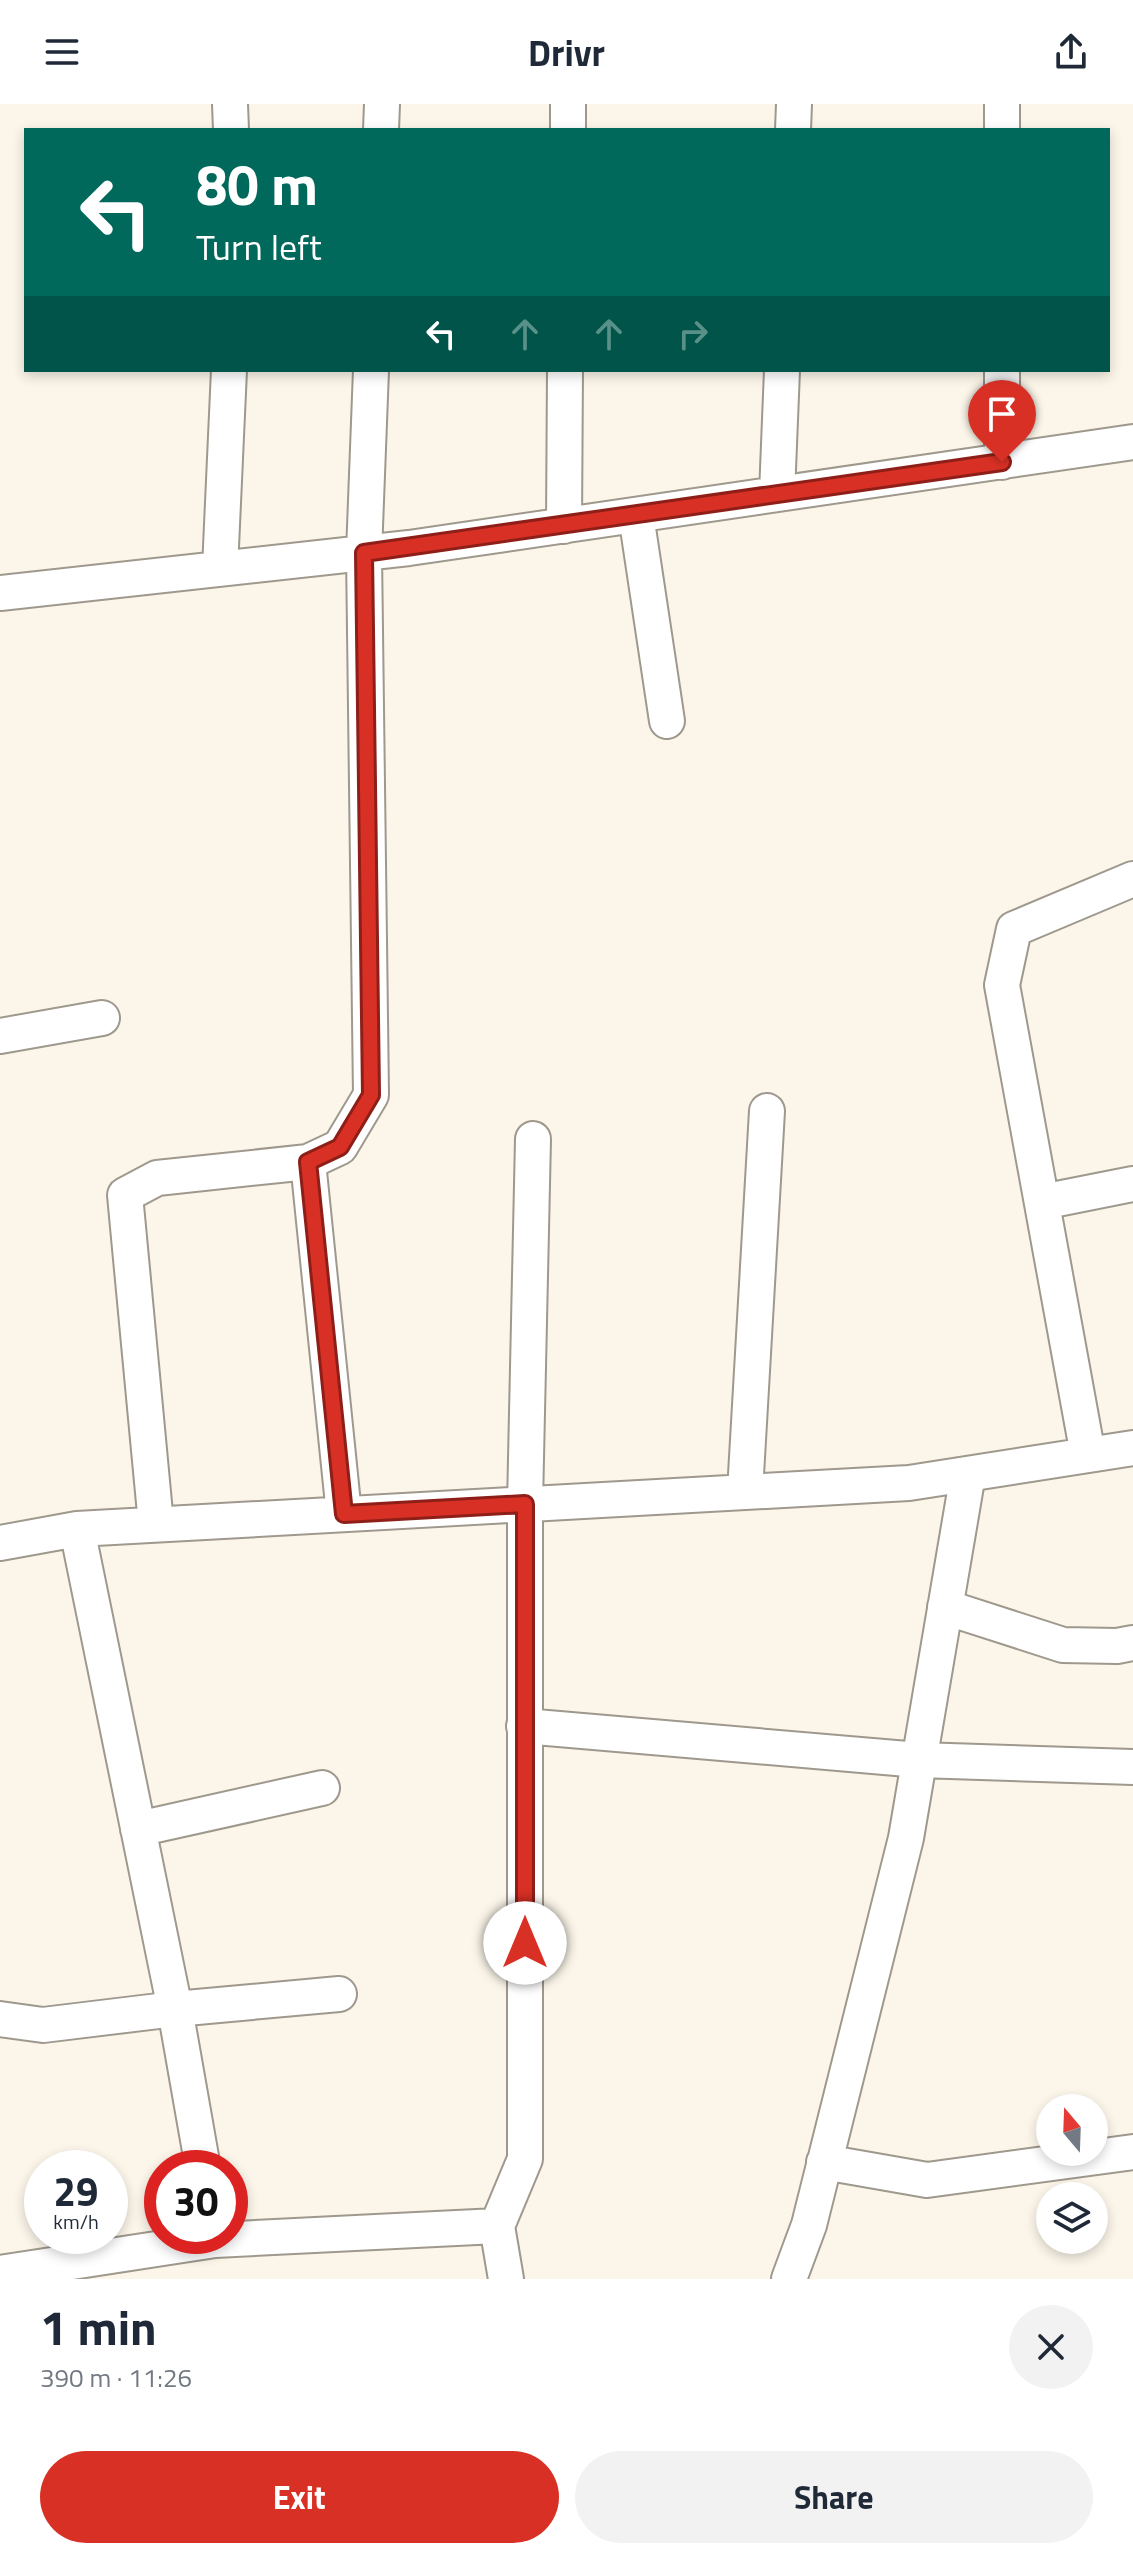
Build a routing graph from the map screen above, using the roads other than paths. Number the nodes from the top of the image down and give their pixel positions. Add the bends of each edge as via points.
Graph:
1 (230, 104) edge
2 (382, 104) edge
3 (568, 104) edge
4 (794, 104) edge
5 (1002, 104) edge
6 (231, 128) edge
7 (381, 128) edge
8 (568, 128) edge
9 (793, 128) edge
10 (1002, 128) edge
11 (229, 372) edge
12 (371, 372) edge
13 (565, 372) edge
14 (782, 372) edge
15 (1002, 372) edge
16 (1133, 442) edge
17 (1002, 462) junction
18 (777, 494) junction
19 (636, 515) junction
20 (564, 526) junction
21 (364, 553) junction
22 (220, 569) junction
23 (0, 593) edge
24 (667, 721) dead end
25 (1133, 879) edge
26 (102, 1018) dead end
27 (0, 1036) edge
28 (767, 1111) dead end
29 (533, 1139) dead end
30 (308, 1162) junction
31 (1133, 1184) edge
32 (1042, 1202) junction
33 (1133, 1448) edge
34 (1088, 1455) junction
35 (968, 1474) junction
36 (745, 1492) junction
37 (525, 1504) junction
38 (344, 1514) junction
39 (156, 1524) junction
40 (77, 1529) junction
41 (0, 1543) edge
42 (945, 1607) junction
43 (1133, 1643) edge
44 (524, 1726) junction
45 (919, 1760) junction
46 (1133, 1767) edge
47 (322, 1788) dead end
48 (138, 1829) junction
49 (339, 1994) dead end
50 (175, 2009) junction
51 (0, 2019) edge
52 (200, 2150) edge
53 (1133, 2152) edge
54 (824, 2162) junction
55 (497, 2226) junction
56 (248, 2237) edge
57 (144, 2250) edge
58 (0, 2273) edge
59 (506, 2279) edge
60 (789, 2279) edge

1 - 6 street
2 - 7 street
3 - 8 street
4 - 9 street
5 - 10 street
11 - 22 street
12 - 21 street
13 - 20 street
14 - 18 street
15 - 17 street
16 - 17 street
17 - 18 street
18 - 19 street
19 - 20 street
19 - 24 street
20 - 21 street
21 - 22 street
21 - 30 street via 371,1095 340,1147
22 - 23 street
25 - 32 street via 1014,929 1002,985
26 - 27 street
28 - 36 street
29 - 37 street
30 - 38 street
30 - 39 street via 157,1178 125,1195
31 - 32 street
32 - 34 street
33 - 34 street
34 - 35 street
35 - 36 street via 909,1483
35 - 42 street
36 - 37 street
37 - 38 street
37 - 44 street
38 - 39 street
39 - 40 street
40 - 41 street
40 - 48 street
42 - 43 street via 1063,1645
42 - 45 street
44 - 45 street
44 - 55 street via 525,2159
45 - 46 street
45 - 54 street via 906,1838
47 - 48 street
48 - 50 street
49 - 50 street
50 - 51 street via 43,2025
50 - 52 street
53 - 54 street via 927,2180
54 - 60 street
55 - 56 street
55 - 59 street
57 - 58 street

